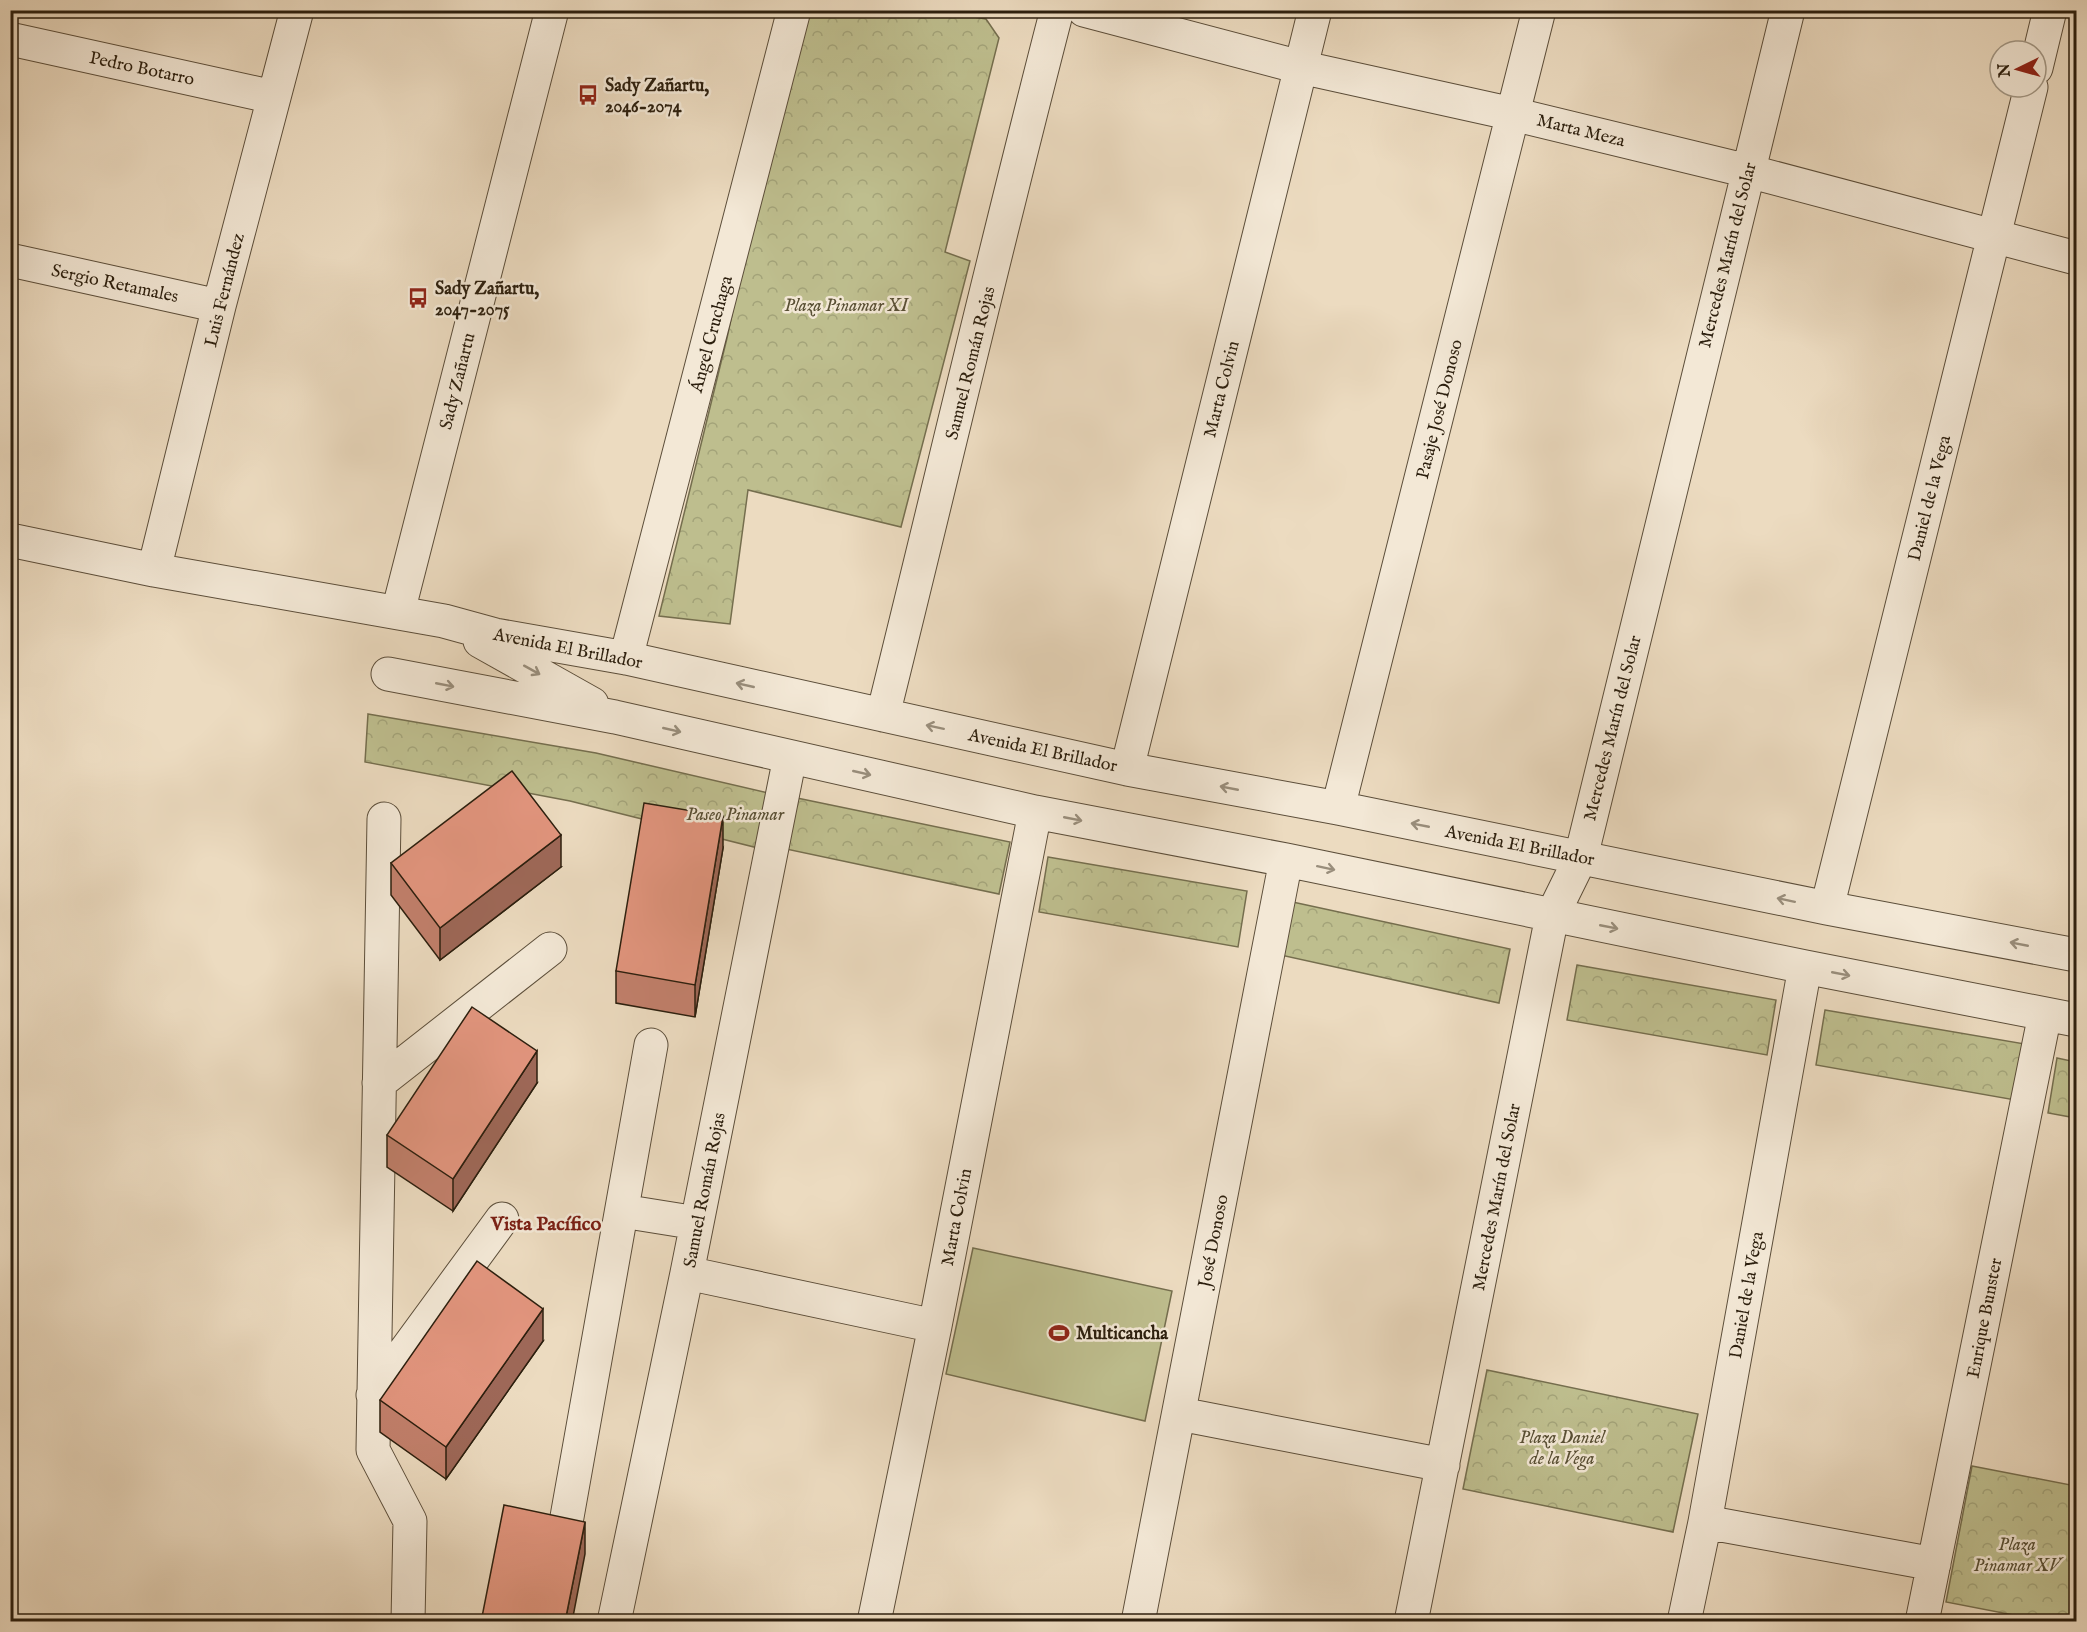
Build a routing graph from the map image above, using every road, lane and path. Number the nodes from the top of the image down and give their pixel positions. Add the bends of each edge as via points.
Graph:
1 (297, 10) edge
2 (552, 10) edge
3 (794, 10) edge
4 (1057, 10) edge
5 (1084, 10) edge
6 (1315, 10) edge
7 (1539, 10) edge
8 (1788, 10) edge
9 (2050, 10) edge
10 (10, 39) edge
11 (2043, 39) edge
12 (1300, 67) junction
13 (274, 97) junction
14 (2028, 99) edge
15 (1513, 114) junction
16 (1748, 171) junction
17 (1994, 237) junction
18 (2076, 258) edge
19 (10, 261) edge
20 (219, 306) junction
21 (10, 540) edge
22 (154, 570) junction
23 (398, 612) junction
24 (444, 621) junction
25 (626, 658) junction
26 (388, 674) dead end
27 (883, 715) junction
28 (615, 717) junction
29 (790, 757) junction
30 (1127, 769) junction
31 (1338, 808) junction
32 (1035, 812) junction
33 (384, 819) dead end
34 (1581, 857) junction
35 (1286, 860) junction
36 (1827, 908) junction
37 (1552, 916) junction
38 (2074, 945) edge
39 (550, 949) dead end
40 (1805, 967) junction
41 (2045, 1014) junction
42 (2076, 1020) edge
43 (651, 1045) dead end
44 (379, 1083) junction
45 (622, 1211) junction
46 (502, 1219) dead end
47 (697, 1223) junction
48 (687, 1273) junction
49 (935, 1326) junction
50 (373, 1395) junction
51 (1180, 1414) junction
52 (1443, 1465) junction
53 (567, 1517) edge
54 (1705, 1522) junction
55 (1934, 1564) junction
56 (408, 1622) edge
57 (614, 1622) edge
58 (874, 1622) edge
59 (1138, 1622) edge
60 (1411, 1622) edge
61 (1684, 1622) edge
62 (1922, 1622) edge

1 - 13 street, Luis Fernández
2 - 23 street, Sady Zañartu
3 - 25 street, Ángel Cruchaga
4 - 27 street, Samuel Román Rojas
5 - 12 street, Marta Meza
6 - 12 street, Marta Colvin
7 - 15 street, Pasaje José Donoso
8 - 16 street, Mercedes Marín del Solar
9 - 11 street
10 - 13 street, Pedro Botarro
12 - 15 street, Marta Meza
12 - 30 street, Marta Colvin
13 - 20 street, Luis Fernández
14 - 17 street, Daniel de la Vega
15 - 16 street, Marta Meza
15 - 31 street, Pasaje José Donoso
16 - 17 street, Marta Meza
16 - 34 street, Mercedes Marín del Solar
17 - 18 street, Marta Meza
17 - 36 street, Daniel de la Vega
19 - 20 street, Sergio Retamales
20 - 22 street, Luis Fernández
21 - 22 street, Avenida El Brillador
22 - 23 street, Avenida El Brillador
23 - 24 street, Avenida El Brillador
24 - 25 street, Avenida El Brillador via 495,635
24 -> 28 street
27 -> 25 street, Avenida El Brillador
26 -> 28 street
30 -> 27 street, Avenida El Brillador
28 -> 29 street
29 -> 32 street
29 - 47 street, Samuel Román Rojas
31 -> 30 street, Avenida El Brillador
34 -> 31 street, Avenida El Brillador
32 -> 35 street
32 - 49 street, Marta Colvin
33 - 44 street
36 -> 34 street, Avenida El Brillador
34 - 37 street, Mercedes Marín del Solar
35 -> 37 street
35 - 51 street, José Donoso
38 -> 36 street, Avenida El Brillador
37 -> 40 street
37 - 52 street, Mercedes Marín del Solar
39 - 44 street
40 -> 41 street
40 - 54 street, Daniel de la Vega
41 - 42 street
41 - 55 street, Enrique Bunster
43 - 45 street
44 - 50 street
45 - 47 street
45 - 53 street
46 - 50 street
47 - 48 street, Samuel Román Rojas
48 - 49 street
48 - 57 street, Samuel Román Rojas
49 - 58 street, Marta Colvin
50 - 56 street via 373,1450 410,1521
51 - 52 street
51 - 59 street, José Donoso
52 - 60 street, Mercedes Marín del Solar
54 - 55 street
54 - 61 street, Daniel de la Vega
55 - 62 street, Enrique Bunster

